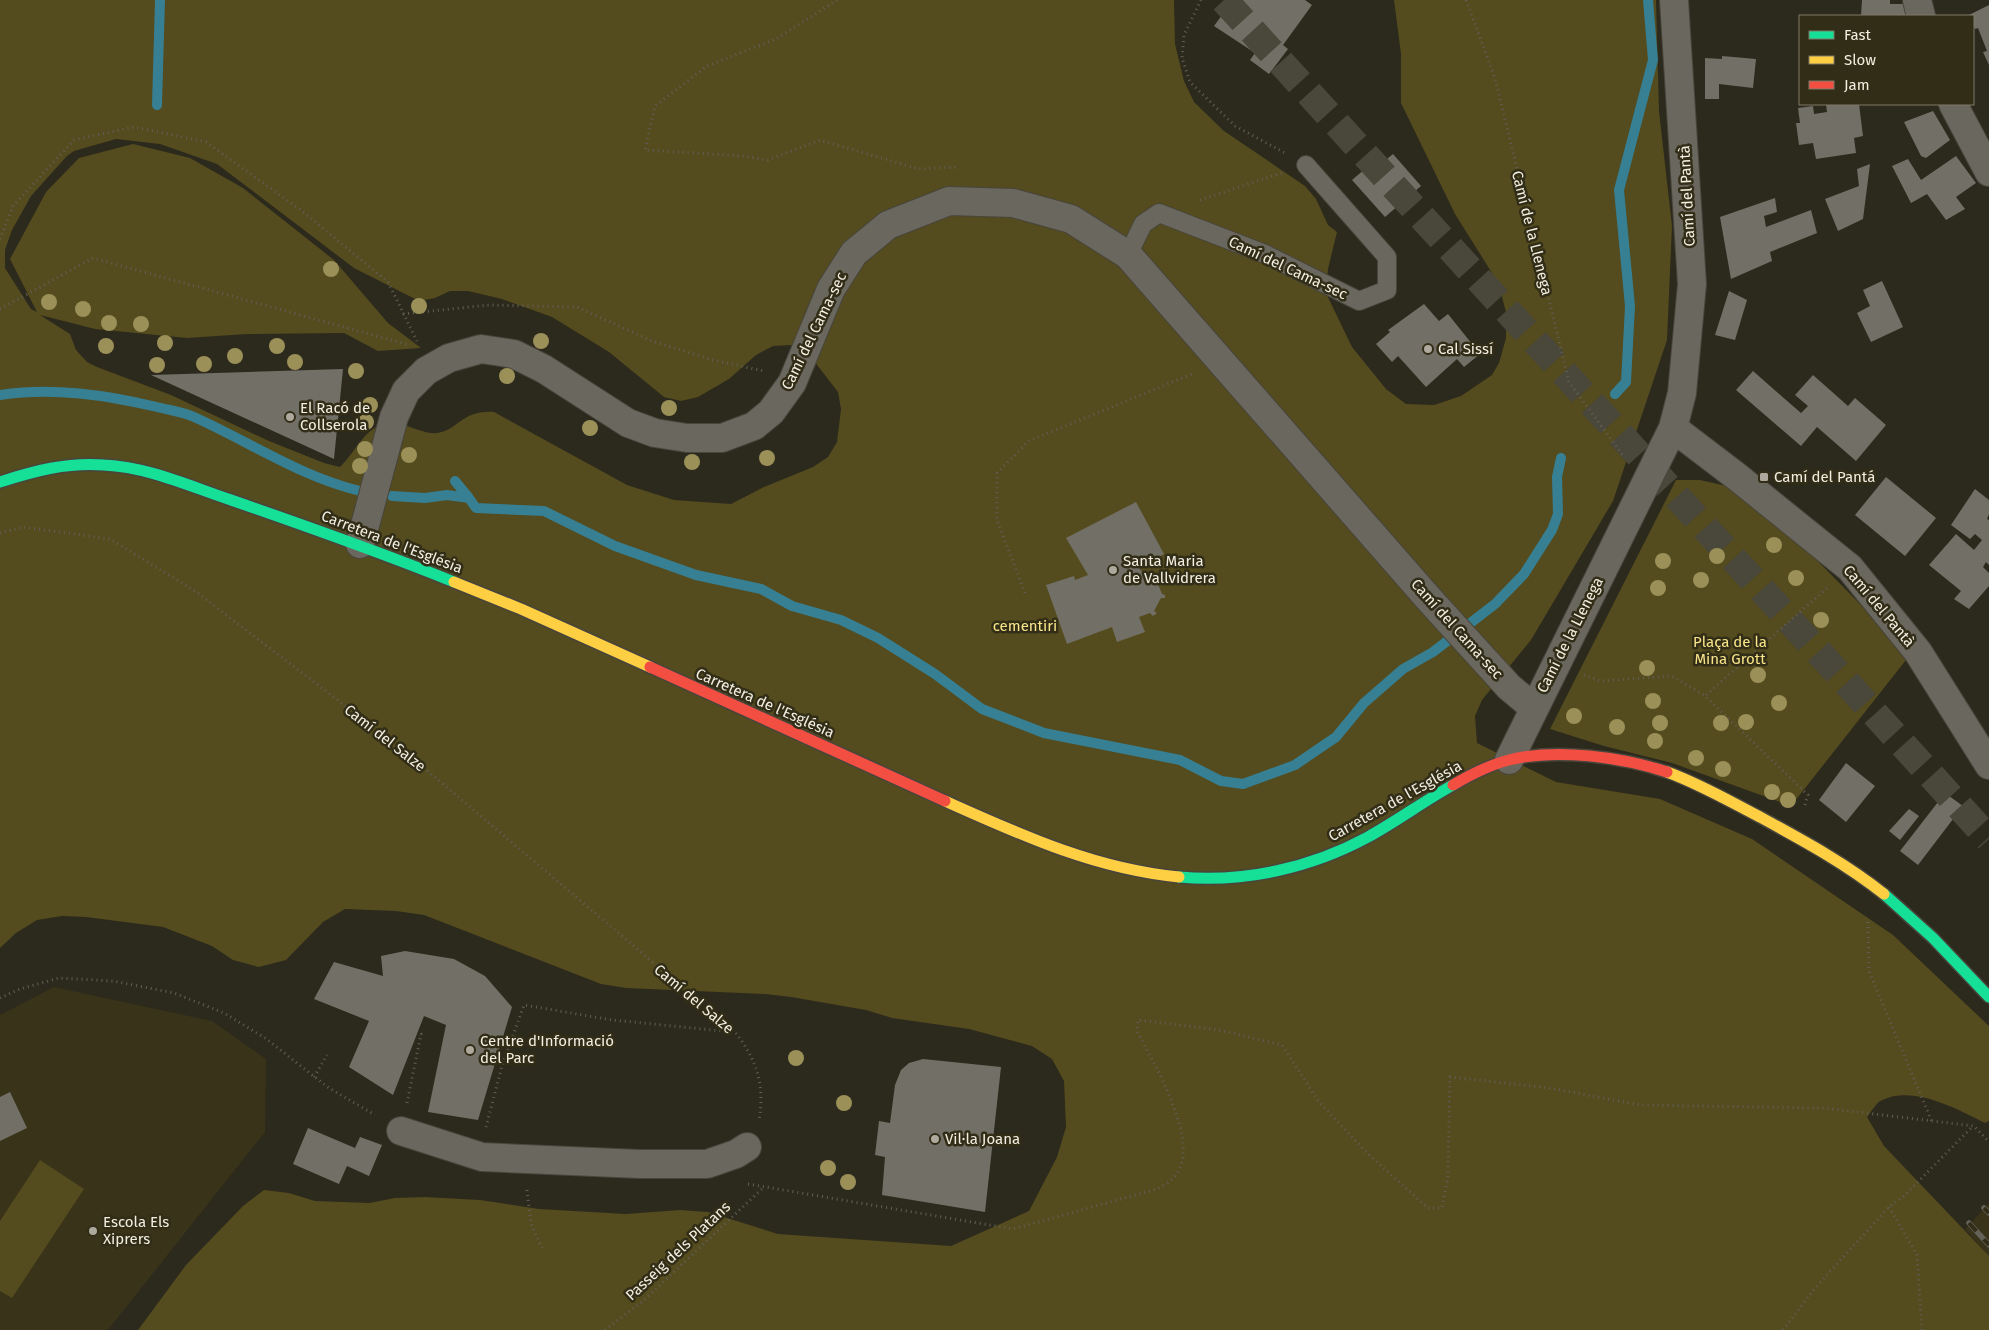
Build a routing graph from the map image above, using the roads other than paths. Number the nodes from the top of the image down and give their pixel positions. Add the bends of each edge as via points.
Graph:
1 (1674, 0) edge
2 (1917, 0) edge
3 (1921, 15) edge
4 (1955, 105) edge
5 (1306, 165) road end
6 (1989, 172) edge
7 (1128, 255) junction
8 (1673, 428) junction
9 (0, 482) edge
10 (360, 544) junction
11 (1533, 708) junction
12 (1509, 760) junction
13 (1989, 765) edge
14 (1989, 997) edge
15 (401, 1131) road end
16 (747, 1146) road end

1 - 8 street, Camí del Pantà via 1692,284 1682,392
2 - 3 street
4 - 6 street
5 - 7 lane, Camí del Cama-sec via 1387,257 1387,290 1358,301 1266,254 1159,213 1143,224
7 - 10 street, Camí del Cama-sec via 1071,219 1013,203 949,201 888,225 854,253 831,289 792,383 771,412 754,426 722,438 687,438 655,433 628,423 544,369 514,354 481,349 449,358 426,370 406,391 394,418
7 - 11 street, Camí del Cama-sec via 1428,598
8 - 11 street, Camí de la Llenega
8 - 13 street, Camí del Pantà via 1850,568 1918,652
9 - 10 main road, Carretera de l'Església via 52,466 87,462 117,465 143,470
10 - 12 main road, Carretera de l'Església via 521,609 1018,834 1070,854 1126,870 1167,876 1230,877 1268,874 1308,864 1378,831 1459,780
11 - 12 street, Camí de la Llenega
12 - 14 main road, Carretera de l'Església via 1585,756 1658,770 1692,783 1827,853 1878,890 1931,937
15 - 16 street via 482,1157 707,1164 724,1160

